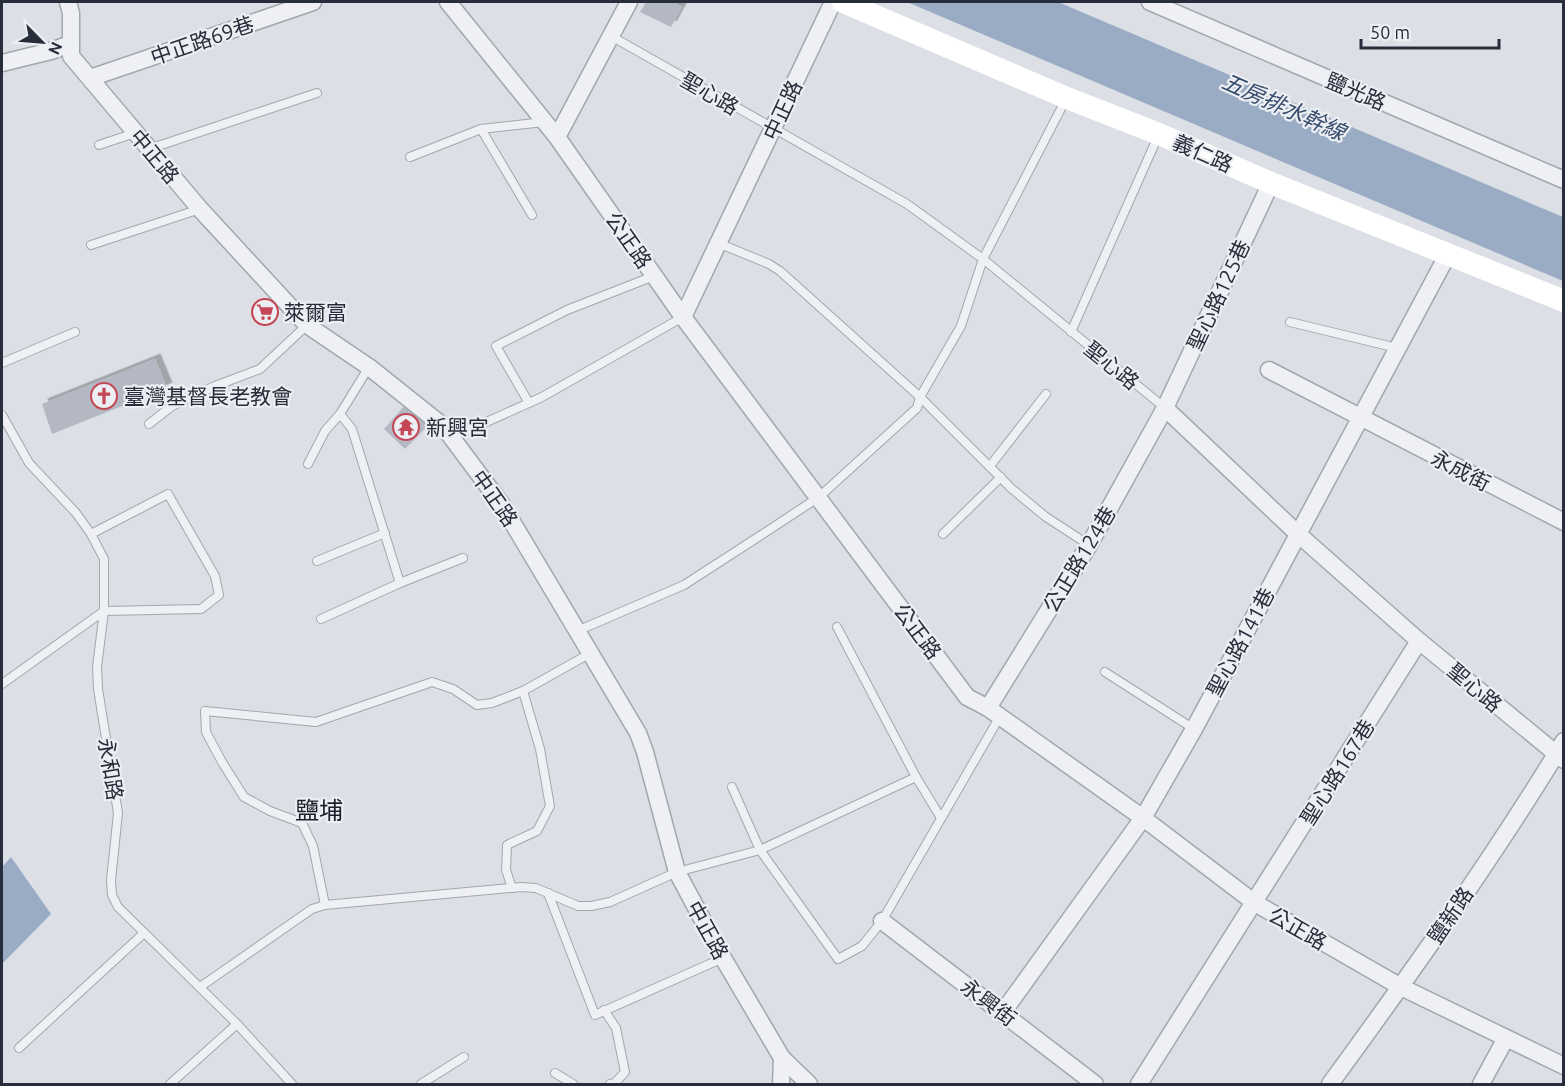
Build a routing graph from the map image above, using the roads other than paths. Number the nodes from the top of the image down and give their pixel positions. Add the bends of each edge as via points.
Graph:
1 (68, 2) edge
2 (313, 2) edge
3 (448, 2) edge
4 (629, 2) edge
5 (834, 2) edge
6 (843, 2) edge
7 (1150, 2) edge
8 (611, 36) junction
9 (70, 44) junction
10 (2, 63) edge
11 (90, 78) junction
12 (317, 93) dead end
13 (1067, 98) junction
14 (545, 122) junction
15 (481, 129) junction
16 (773, 129) junction
17 (136, 133) junction
18 (1160, 134) junction
19 (557, 137) junction
20 (99, 145) dead end
21 (149, 149) junction
22 (410, 157) dead end
23 (1563, 180) edge
24 (1271, 183) junction
25 (200, 209) junction
26 (532, 215) dead end
27 (718, 243) junction
28 (91, 245) dead end
29 (1448, 254) junction
30 (983, 259) junction
31 (654, 276) junction
32 (1563, 300) edge
33 (683, 317) junction
34 (1290, 322) dead end
35 (307, 325) junction
36 (75, 332) dead end
37 (1071, 332) junction
38 (1397, 348) junction
39 (2, 363) edge
40 (369, 367) junction
41 (1269, 370) dead end
42 (1046, 394) dead end
43 (920, 397) junction
44 (529, 402) junction
45 (1165, 408) junction
46 (340, 414) junction
47 (2, 415) edge
48 (1359, 418) junction
49 (149, 424) dead end
50 (452, 438) junction
51 (308, 464) dead end
52 (990, 466) junction
53 (1000, 477) junction
54 (819, 497) junction
55 (1563, 522) edge
56 (385, 532) junction
57 (91, 534) junction
58 (944, 534) dead end
59 (1299, 534) junction
60 (1089, 545) junction
61 (463, 558) dead end
62 (317, 561) dead end
63 (400, 583) junction
64 (104, 611) junction
65 (321, 619) dead end
66 (837, 627) dead end
67 (577, 631) junction
68 (1419, 641) junction
69 (589, 654) junction
70 (1105, 672) dead end
71 (2, 684) edge
72 (523, 691) junction
73 (994, 713) junction
74 (1194, 729) junction
75 (1561, 752) edge
76 (916, 777) junction
77 (732, 788) dead end
78 (941, 818) junction
79 (1143, 818) junction
80 (760, 850) junction
81 (677, 872) junction
82 (512, 888) junction
83 (549, 892) junction
84 (1255, 903) junction
85 (325, 905) junction
86 (882, 921) junction
87 (144, 933) junction
88 (723, 958) junction
89 (200, 987) junction
90 (1401, 987) junction
91 (604, 1010) junction
92 (1003, 1012) junction
93 (237, 1024) junction
94 (1506, 1038) junction
95 (19, 1048) dead end
96 (464, 1057) dead end
97 (782, 1058) junction
98 (1563, 1066) edge
99 (555, 1073) dead end
100 (170, 1084) edge
101 (292, 1084) edge
102 (421, 1084) edge
103 (573, 1084) edge
104 (610, 1084) edge
105 (782, 1084) edge
106 (809, 1084) edge
107 (1095, 1084) edge
108 (1139, 1084) edge
109 (1330, 1084) edge
110 (1481, 1084) edge

1 - 9 street, 中正路
2 - 11 street, 中正路69巷
3 - 14 street, 公正路
4 - 8 street
5 - 16 street, 中正路
6 - 13 street, 義仁路
7 - 23 street, 鹽光路
8 - 16 lane, 聖心路
8 - 19 street
9 - 10 street
9 - 11 street, 中正路 via 71,56
11 - 17 street, 中正路
12 - 21 lane
13 - 18 street, 義仁路
13 - 30 lane
14 - 15 lane
14 - 19 street, 公正路
15 - 22 lane
15 - 26 lane
16 - 27 street, 中正路
16 - 30 lane, 聖心路 via 907,204
17 - 20 lane
17 - 21 street, 中正路
18 - 24 street, 義仁路
18 - 37 lane
19 - 31 street, 公正路
21 - 25 street, 中正路
24 - 29 street, 義仁路
24 - 45 street, 聖心路125巷
25 - 28 lane
25 - 35 street, 中正路
27 - 33 street, 中正路
27 - 43 lane via 780,271
29 - 32 street, 義仁路
29 - 38 street, 聖心路141巷
30 - 37 lane, 聖心路
30 - 43 lane via 961,326
31 - 33 street, 公正路
31 - 44 lane via 567,310 496,346
33 - 44 lane
33 - 54 street, 公正路
34 - 38 lane
35 - 40 street, 中正路
35 - 49 lane via 260,369 172,406
36 - 39 lane
37 - 45 lane, 聖心路
38 - 48 street, 聖心路141巷
40 - 46 lane
40 - 50 street, 中正路 via 443,426
41 - 48 street, 永成街
42 - 52 lane
43 - 52 lane
43 - 54 lane via 917,408
44 - 50 lane
45 - 59 street, 聖心路
45 - 60 street, 公正路124巷
46 - 51 lane via 325,431
46 - 56 lane via 352,429
47 - 57 lane, 永和路 via 28,463
48 - 55 street, 永成街
48 - 59 street, 聖心路141巷
50 - 67 street, 中正路 via 502,505
52 - 53 lane
53 - 58 lane
53 - 60 lane via 1046,517
54 - 67 lane via 684,585
54 - 73 street, 公正路 via 967,697
56 - 62 lane
56 - 63 lane
57 - 64 lane, 永和路 via 104,559
57 - 64 lane via 168,494 215,576 219,595 201,609
59 - 68 street, 聖心路
59 - 74 street, 聖心路141巷
60 - 73 street, 公正路124巷
61 - 63 lane
63 - 65 lane
64 - 71 lane
64 - 87 lane, 永和路 via 97,667 118,813 112,895 118,907
66 - 76 lane
67 - 69 street, 中正路
68 - 75 street, 聖心路
68 - 84 street, 聖心路167巷
69 - 72 lane
69 - 81 street, 中正路 via 638,733
70 - 74 lane
72 - 82 lane via 540,749 550,806 537,831 507,845 506,870
72 - 85 lane via 492,704 477,705 453,689 432,682 316,722 206,711 206,732 244,797 302,823 313,846
73 - 78 lane
73 - 79 street, 公正路
74 - 79 street, 聖心路141巷
75 - 90 street, 鹽新路
76 - 78 lane
76 - 80 lane
77 - 80 lane
78 - 86 lane
79 - 84 street, 公正路
79 - 92 street, 聖心路141巷
80 - 81 lane
80 - 86 lane via 838,959 862,946
81 - 83 lane via 610,902 591,906 578,906
81 - 88 street, 中正路
82 - 83 lane
82 - 85 lane
83 - 91 lane via 595,1015
84 - 90 street, 公正路
84 - 108 street, 聖心路167巷
85 - 89 lane via 312,909
86 - 92 street, 永興街
87 - 89 lane, 永和路
87 - 95 lane
88 - 91 lane
88 - 97 street, 中正路
89 - 93 lane, 永和路
90 - 94 street, 公正路
90 - 109 street, 鹽新路
91 - 104 lane via 616,1028 625,1072
92 - 107 street, 永興街
93 - 100 lane
93 - 101 lane, 永和路
94 - 98 street, 公正路
94 - 110 street
96 - 102 lane
97 - 105 street
97 - 106 street, 中正路
99 - 103 lane

